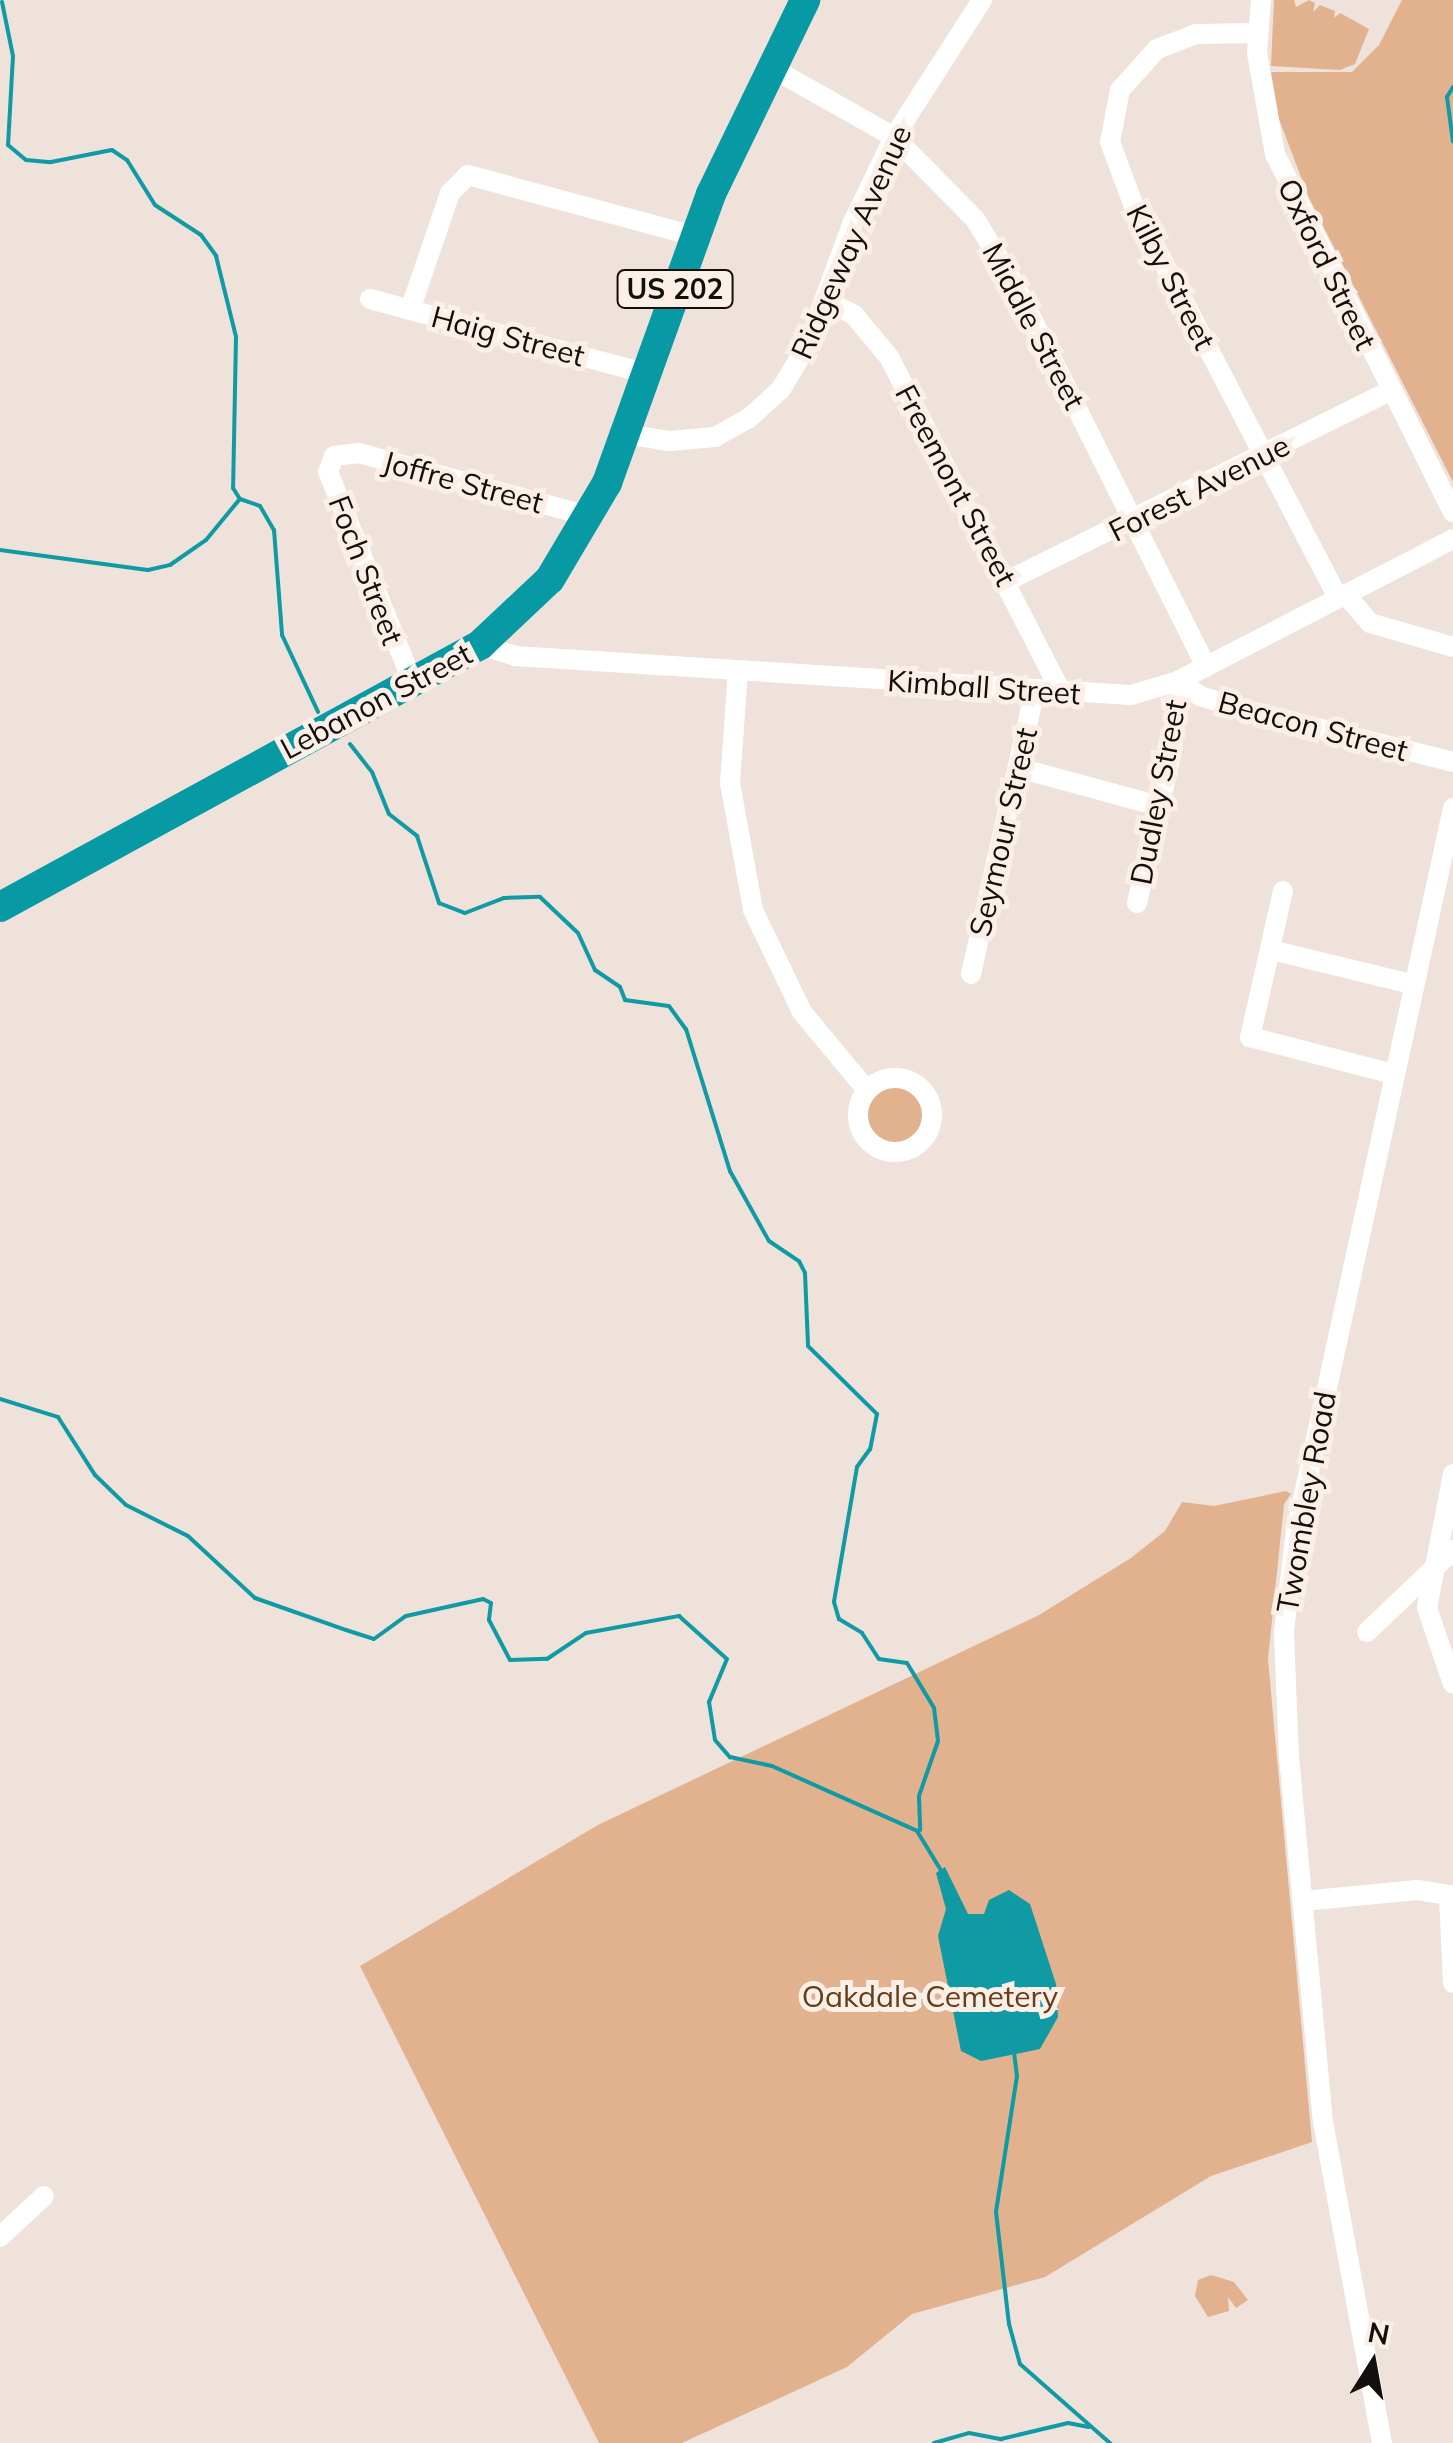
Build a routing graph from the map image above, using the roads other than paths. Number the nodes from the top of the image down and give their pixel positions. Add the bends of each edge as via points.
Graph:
1 (806, 0) edge
2 (982, 0) edge
3 (1261, 0) edge
4 (1257, 33) junction
5 (770, 66) junction
6 (894, 137) junction
7 (694, 236) junction
8 (370, 299) dead end
9 (825, 300) junction
10 (410, 310) junction
11 (645, 373) junction
12 (1390, 391) junction
13 (625, 434) junction
14 (334, 456) joint
15 (1263, 456) junction
16 (1453, 512) edge
17 (592, 517) junction
18 (1136, 520) junction
19 (1453, 539) edge
20 (1007, 581) junction
21 (1341, 596) junction
22 (480, 645) junction
23 (1453, 647) edge
24 (1206, 667) junction
25 (738, 671) junction
26 (1178, 680) junction
27 (414, 684) junction
28 (1035, 690) junction
29 (1060, 692) junction
30 (1453, 762) edge
31 (1019, 768) junction
32 (1159, 806) junction
33 (1453, 808) edge
34 (1284, 890) dead end
35 (1137, 904) dead end
36 (0, 907) edge
37 (1271, 950) junction
38 (971, 974) dead end
39 (1412, 984) junction
40 (1394, 1074) junction
41 (866, 1089) dead end
42 (1453, 1474) edge
43 (1453, 1550) edge
44 (1430, 1574) junction
45 (1366, 1632) dead end
46 (1453, 1684) edge
47 (1451, 1896) edge
48 (1303, 1901) junction
49 (1453, 1984) edge
50 (44, 2196) dead end
51 (0, 2237) edge
52 (1382, 2443) edge

1 - 5 highway, Lebanon Street / US 202
2 - 6 street, Ridgeway Avenue
3 - 4 street, Oxford Street
4 - 12 street, Oxford Street via 1265,115 1279,164
4 - 15 street, Kilby Street via 1196,34 1156,49 1120,90 1109,130 1133,204
5 - 6 street, Middle Street
5 - 7 highway, Lebanon Street / US 202
6 - 9 street, Ridgeway Avenue
6 - 18 street, Middle Street via 988,238
7 - 10 street via 484,177 462,177
7 - 11 highway, Lebanon Street / US 202
8 - 10 street, Haig Street
9 - 13 street, Ridgeway Avenue via 796,368 748,420 699,440
9 - 20 street, Freemont Street via 854,315 882,345
10 - 11 street, Haig Street
11 - 13 highway, Lebanon Street / US 202
12 - 15 street, Forest Avenue
12 - 16 street, Oxford Street
13 - 17 highway, Lebanon Street / US 202
14 - 17 street, Joffre Street via 358,453
14 - 27 street, Foch Street via 328,472
15 - 18 street, Forest Avenue
15 - 21 street, Kilby Street
17 - 22 highway, Lebanon Street / US 202 via 550,579
18 - 20 street, Forest Avenue
18 - 24 street, Middle Street
19 - 21 street, Kimball Street
20 - 29 street, Freemont Street
21 - 23 street via 1370,623
21 - 24 street, Kimball Street
22 - 25 street, Kimball Street via 515,656
22 - 27 highway, Lebanon Street / US 202
24 - 26 street, Kimball Street
25 - 28 street, Kimball Street
25 - 41 street via 730,783 747,890 796,1001
26 - 29 street, Kimball Street via 1131,694
26 - 30 street, Beacon Street via 1200,696 1244,710
26 - 32 street, Dudley Street via 1180,704
27 - 36 highway, Lebanon Street / US 202
28 - 29 street, Kimball Street
28 - 31 street, Seymour Street
31 - 32 street
31 - 38 street, Seymour Street
32 - 35 street, Dudley Street
33 - 39 street, Twombley Road
34 - 37 street
37 - 39 street
37 - 40 street via 1250,1038
39 - 40 street, Twombley Road
40 - 48 street, Twombley Road via 1287,1592 1283,1670
42 - 44 street
43 - 44 street
44 - 45 street
44 - 46 street via 1429,1622
47 - 48 street via 1417,1890
47 - 49 street
48 - 52 street, Twombley Road via 1331,2186
50 - 51 street

